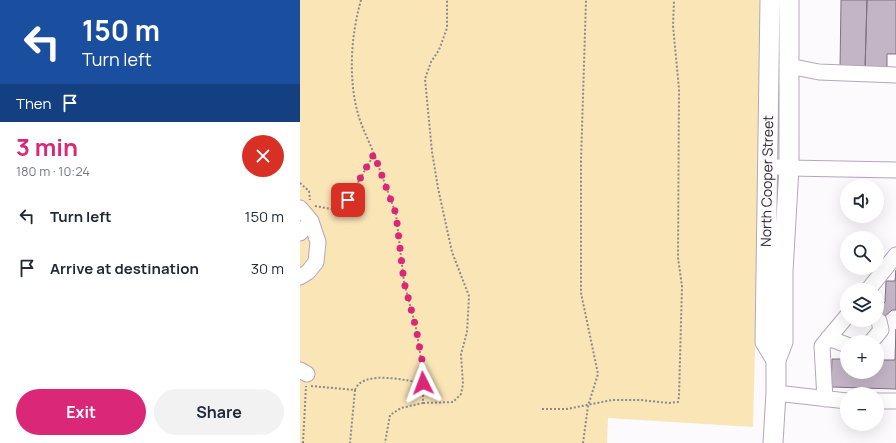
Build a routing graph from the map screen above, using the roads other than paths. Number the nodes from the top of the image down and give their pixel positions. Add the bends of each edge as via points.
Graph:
1 (770, 0) edge
2 (789, 0) edge
3 (789, 66) junction
4 (896, 75) edge
5 (767, 166) junction
6 (789, 168) junction
7 (896, 170) edge
8 (305, 207) edge
9 (310, 221) junction
10 (300, 233) edge
11 (896, 255) edge
12 (300, 277) edge
13 (874, 283) edge
14 (840, 324) edge
15 (828, 338) junction
16 (840, 342) edge
17 (776, 360) junction
18 (776, 393) junction
19 (825, 399) junction
20 (840, 400) edge
21 (884, 401) edge
22 (896, 401) edge
23 (773, 443) edge

1 - 5 main road, North Cooper Street
2 - 3 main road, North Cooper Street
3 - 4 lane via 819,72
3 - 6 main road, North Cooper Street
5 - 6 lane
5 - 17 main road, North Cooper Street via 765,342
6 - 7 lane
6 - 17 main road, North Cooper Street via 783,271 783,342
8 - 9 lane
9 - 10 lane
9 - 12 lane via 318,242 316,262
11 - 13 lane
14 - 15 lane
15 - 16 lane
15 - 19 lane via 822,346
17 - 18 main road, North Cooper Street
18 - 19 lane
18 - 23 main road, North Cooper Street
19 - 20 lane
21 - 22 lane

